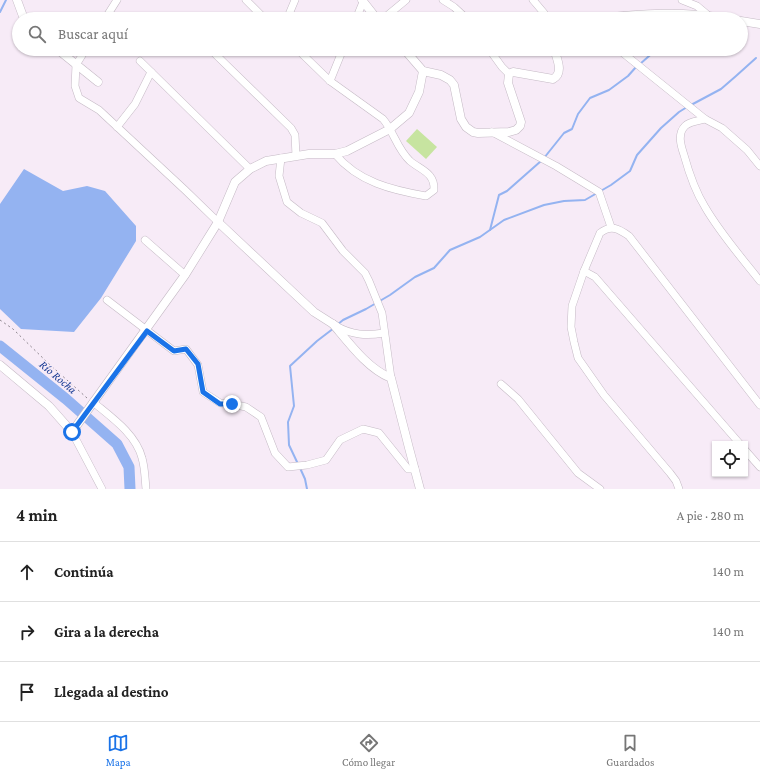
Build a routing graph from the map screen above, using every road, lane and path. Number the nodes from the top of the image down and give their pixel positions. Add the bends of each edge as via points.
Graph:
1 (17, 0) edge
2 (117, 0) edge
3 (246, 0) edge
4 (295, 0) edge
5 (406, 0) edge
6 (443, 0) edge
7 (533, 0) edge
8 (682, 0) edge
9 (362, 1) edge
10 (21, 12) edge
11 (109, 12) edge
12 (258, 12) edge
13 (291, 12) edge
14 (358, 12) edge
15 (371, 12) edge
16 (392, 12) edge
17 (459, 12) edge
18 (543, 12) edge
19 (704, 12) edge
20 (748, 22) edge
21 (760, 24) edge
22 (65, 56) edge
23 (82, 56) edge
24 (217, 56) edge
25 (304, 56) edge
26 (340, 56) edge
27 (410, 56) edge
28 (494, 56) edge
29 (556, 56) edge
30 (627, 56) edge
31 (140, 61) dead end
32 (76, 65) junction
33 (423, 70) junction
34 (151, 72) junction
35 (510, 74) junction
36 (330, 80) junction
37 (98, 82) dead end
38 (705, 119) junction
39 (117, 127) junction
40 (390, 129) junction
41 (492, 132) junction
42 (335, 154) junction
43 (296, 156) junction
44 (281, 158) junction
45 (760, 166) edge
46 (250, 169) junction
47 (218, 222) junction
48 (611, 227) junction
49 (145, 240) dead end
50 (584, 270) junction
51 (186, 275) junction
52 (760, 281) edge
53 (107, 300) dead end
54 (0, 320) edge
55 (334, 325) junction
56 (147, 331) junction
57 (384, 334) junction
58 (0, 365) edge
59 (392, 378) junction
60 (501, 384) dead end
61 (760, 404) edge
62 (92, 405) junction
63 (74, 429) junction
64 (737, 441) edge
65 (748, 453) edge
66 (760, 467) edge
67 (414, 469) junction
68 (421, 488) edge
69 (102, 489) edge
70 (146, 489) edge
71 (600, 489) edge
72 (679, 489) edge

1 - 10 street
2 - 11 street
3 - 12 street
4 - 13 street
5 - 16 street
6 - 17 street
7 - 18 street
8 - 19 street
9 - 14 street
9 - 15 street
20 - 21 street
22 - 32 street
23 - 32 street
24 - 43 street via 291,128 295,135
25 - 36 street
26 - 36 street
27 - 33 street
28 - 35 street
29 - 35 street via 560,70 553,79 513,72
30 - 38 street
31 - 34 street
32 - 37 street
32 - 39 street via 75,86 79,98 99,110
33 - 40 street via 419,92 408,113
33 - 41 street via 441,75 454,85 461,120 466,127 478,133
34 - 39 street via 135,104
34 - 46 street
35 - 41 street via 508,83 521,122 520,126 509,132
36 - 40 street via 384,119
38 - 45 street via 722,128 747,150
38 - 52 street via 685,126 680,137 689,174 704,206
39 - 47 street
40 - 42 street via 347,151
40 - 42 street via 398,146 410,161 428,173 435,183 434,190 426,196 375,184 342,163
41 - 48 street via 599,192
42 - 43 street
43 - 44 street
44 - 46 street via 266,161
44 - 57 street via 279,176 287,202 301,213 322,223 343,251 365,273 382,313
46 - 47 street via 235,182
47 - 51 street
47 - 55 street via 314,312
48 - 50 street via 600,233
48 - 61 street via 629,236
49 - 51 street
50 - 64 street via 595,277
50 - 72 street via 571,317 578,358 604,395 670,473
51 - 56 street
53 - 56 street
54 - 62 path via 13,329
55 - 57 street via 357,335
55 - 59 street via 380,374
56 - 62 street
56 - 67 street via 174,351 186,349 198,364 203,392 220,404 246,407 261,417 276,453 288,467 326,460 340,440 363,429 378,433 408,469
57 - 59 street
58 - 63 street
59 - 67 street
60 - 71 street via 518,399 578,473
62 - 63 street
62 - 70 street via 120,425 135,442 142,457
63 - 69 street
65 - 66 street
67 - 68 street

